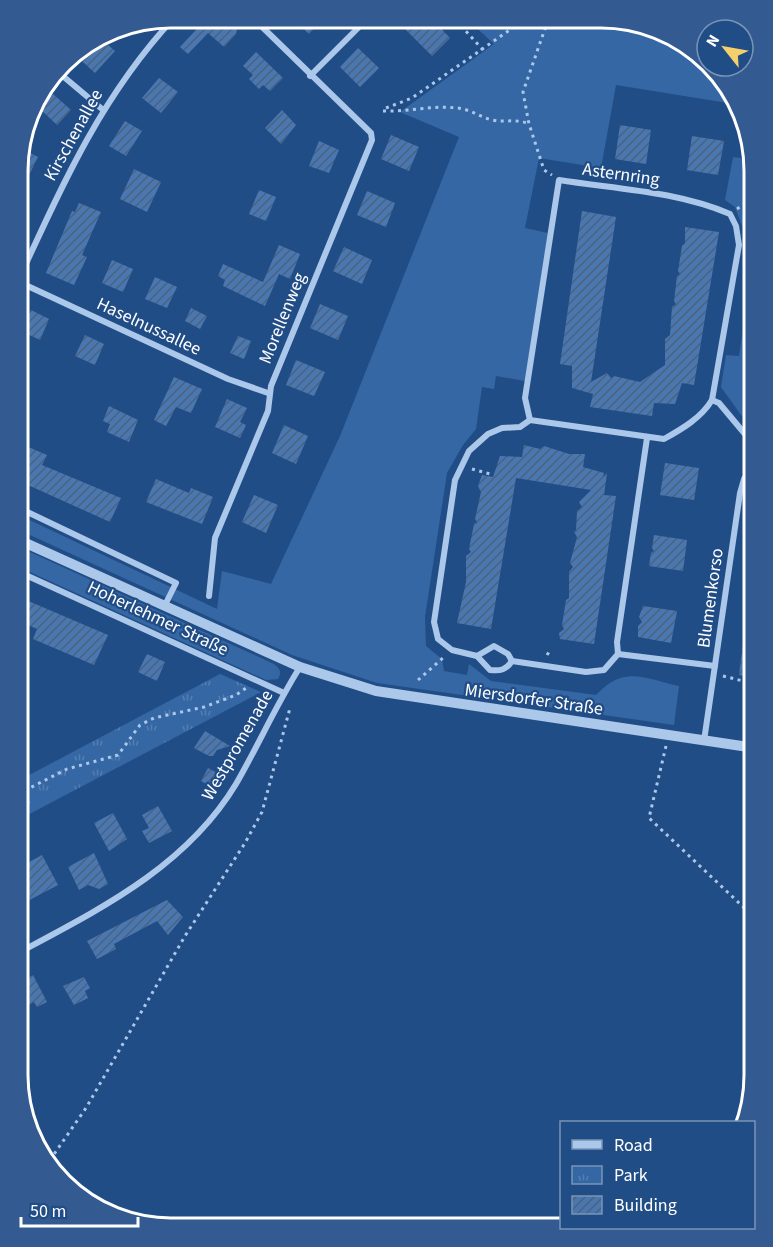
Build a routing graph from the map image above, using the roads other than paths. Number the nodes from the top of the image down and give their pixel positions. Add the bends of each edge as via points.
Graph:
1 (165, 29) edge
2 (265, 29) edge
3 (357, 29) edge
4 (310, 76) junction
5 (64, 77) edge
6 (102, 109) junction
7 (28, 261) edge
8 (28, 285) edge
9 (268, 393) junction
10 (712, 400) junction
11 (530, 420) junction
12 (744, 433) edge
13 (647, 438) junction
14 (744, 479) edge
15 (28, 512) edge
16 (28, 544) edge
17 (28, 576) edge
18 (208, 596) dead end
19 (164, 607) junction
20 (618, 654) junction
21 (477, 656) junction
22 (512, 661) junction
23 (715, 666) junction
24 (300, 668) junction
25 (312, 672) joint
26 (284, 693) junction
27 (704, 741) junction
28 (744, 746) edge
29 (28, 948) edge

1 - 6 street, Kirschenallee
2 - 4 street, Morellenweg
3 - 4 street
4 - 9 street, Morellenweg via 371,134 372,140
5 - 6 street
6 - 7 street, Kirschenallee
8 - 9 street, Haselnussallee via 228,379
9 - 18 street, Morellenweg via 268,411 214,538
10 - 11 street, Asternring via 739,245 730,214 660,194 559,180 525,398
10 - 12 street
10 - 13 street via 706,410 683,428 664,439
11 - 13 street
11 - 21 street via 520,427 501,428 488,435 469,451 455,480 434,622 438,639 452,650
13 - 20 street
14 - 23 street, Blumenkorso
15 - 19 street, Hoherlehmer Straße via 176,583
16 - 19 street, Hoherlehmer Straße
17 - 26 street, Hoherlehmer Straße
19 - 24 street, Hoherlehmer Straße
20 - 22 street via 604,670 586,672
20 - 23 street
21 - 22 street via 494,646
21 - 22 street via 490,670 500,671
23 - 27 street, Blumenkorso
24 - 25 street, Hoherlehmer Straße
24 - 26 street, Westpromenade
25 - 27 street, Miersdorfer Straße via 408,697
26 - 29 street, Westpromenade via 236,784 193,840 117,900
27 - 28 street, Miersdorfer Straße

